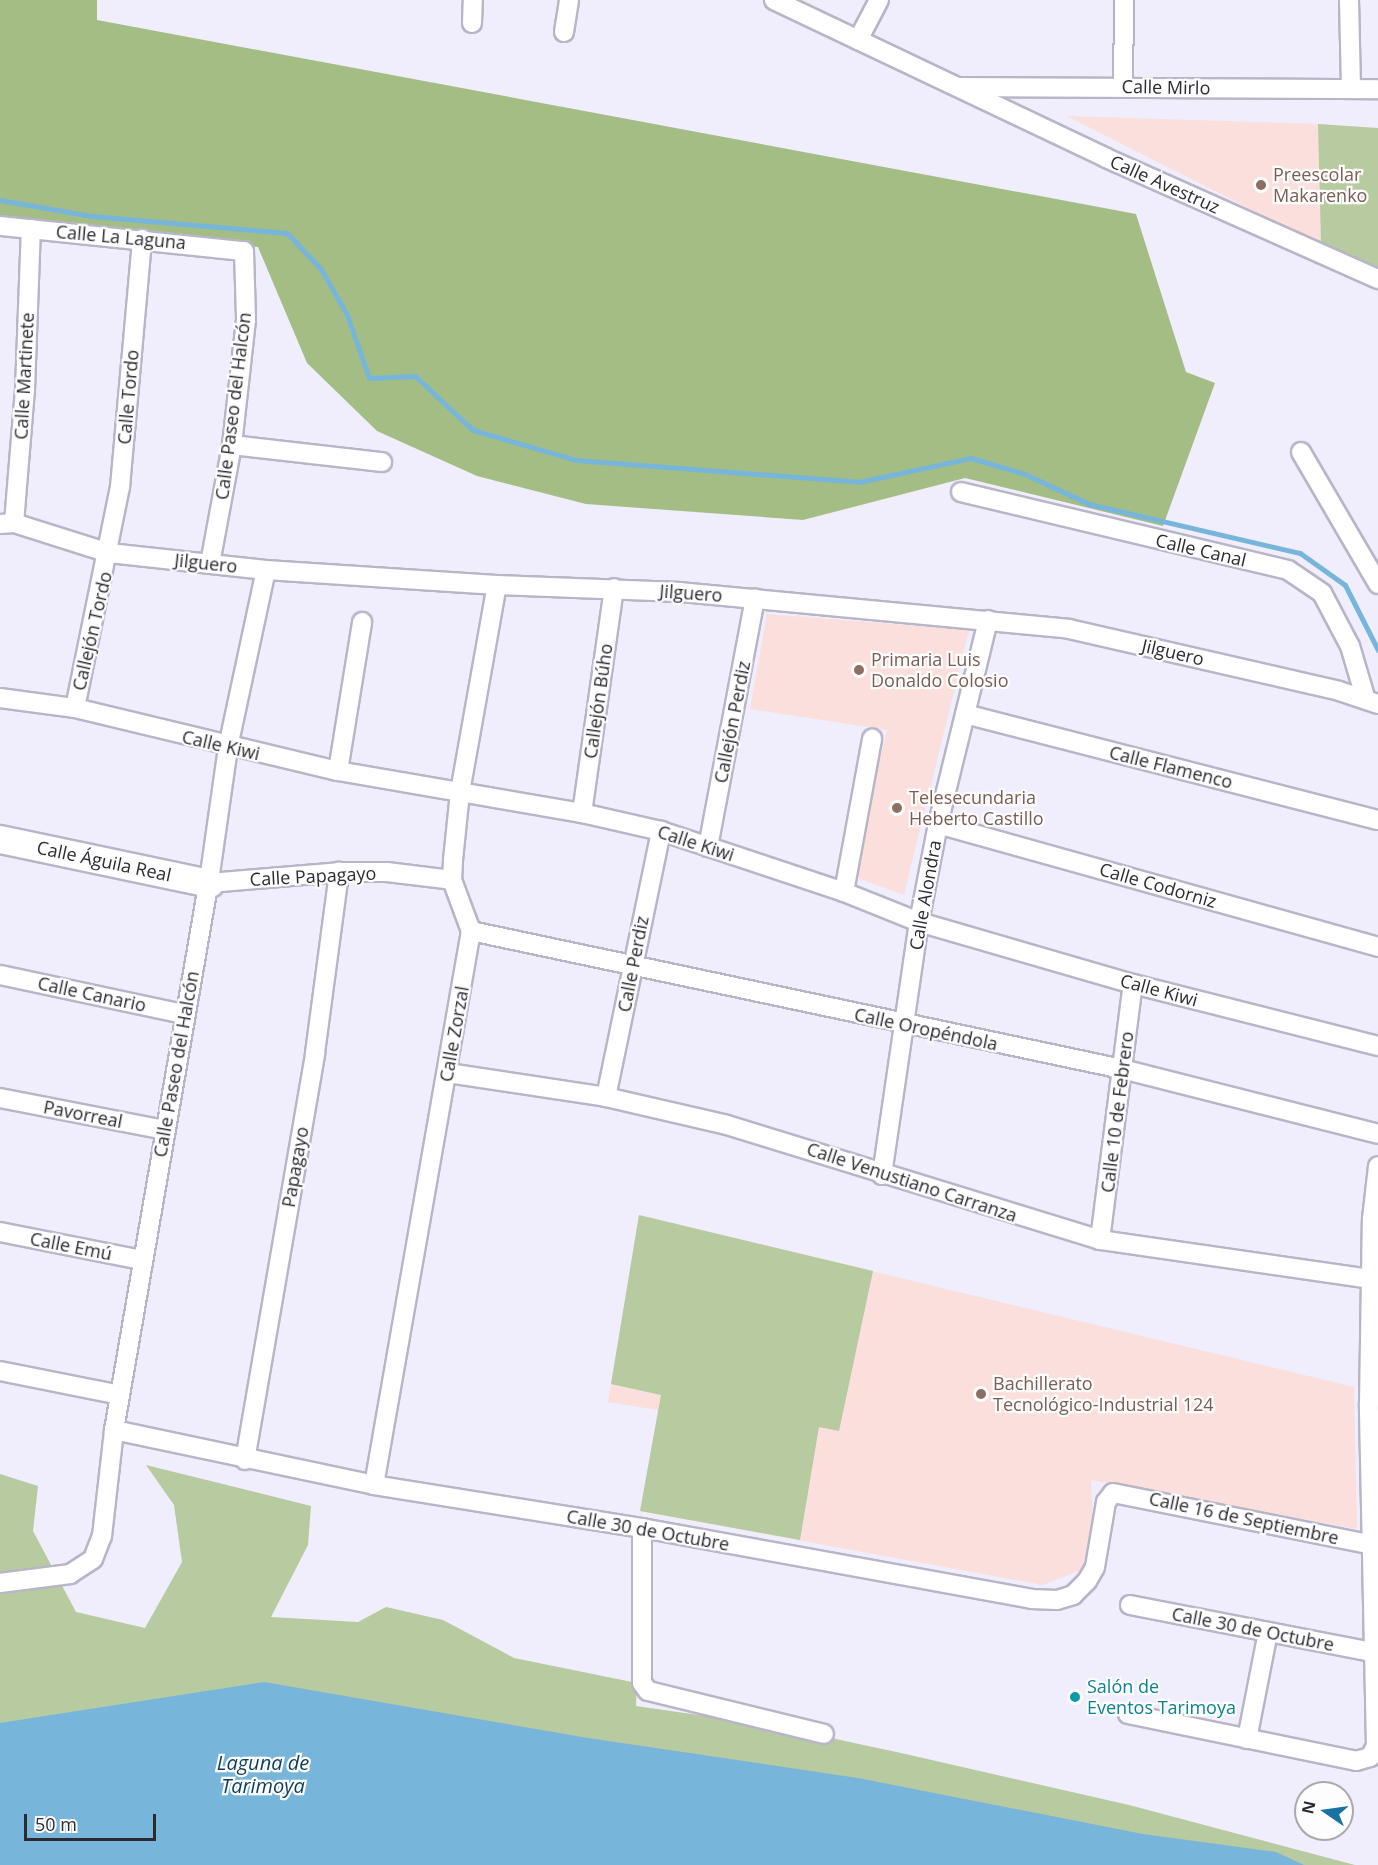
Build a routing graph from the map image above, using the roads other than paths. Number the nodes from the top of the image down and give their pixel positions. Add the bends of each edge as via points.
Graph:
1 (472, 0) edge
2 (569, 0) edge
3 (774, 0) edge
4 (879, 0) edge
5 (1124, 0) edge
6 (1349, 0) edge
7 (472, 23) dead end
8 (564, 32) dead end
9 (858, 40) junction
10 (954, 87) junction
11 (1123, 87) junction
12 (1351, 89) junction
13 (1378, 89) edge
14 (0, 226) edge
15 (32, 229) junction
16 (142, 239) junction
17 (243, 249) joint
18 (1378, 279) edge
19 (232, 445) junction
20 (1301, 452) dead end
21 (382, 462) dead end
22 (961, 492) dead end
23 (5, 525) edge
24 (110, 554) junction
25 (210, 564) junction
26 (266, 570) junction
27 (1378, 584) edge
28 (497, 585) junction
29 (614, 588) junction
30 (755, 598) junction
31 (988, 620) junction
32 (362, 622) dead end
33 (0, 698) edge
34 (1372, 702) edge
35 (75, 708) junction
36 (965, 714) junction
37 (872, 739) dead end
38 (228, 747) junction
39 (338, 771) junction
40 (460, 792) junction
41 (582, 813) junction
42 (1378, 820) edge
43 (938, 824) junction
44 (661, 831) junction
45 (0, 839) edge
46 (708, 847) junction
47 (339, 872) junction
48 (452, 880) junction
49 (209, 883) junction
50 (844, 892) junction
51 (919, 922) junction
52 (471, 932) junction
53 (1378, 947) edge
54 (632, 968) junction
55 (0, 975) edge
56 (1133, 984) junction
57 (184, 1014) junction
58 (904, 1025) junction
59 (1378, 1046) edge
60 (1122, 1070) junction
61 (448, 1073) junction
62 (606, 1097) junction
63 (0, 1098) edge
64 (165, 1130) junction
65 (1378, 1134) edge
66 (1378, 1166) edge
67 (882, 1175) junction
68 (0, 1232) edge
69 (1100, 1240) junction
70 (142, 1260) junction
71 (1374, 1279) edge
72 (0, 1371) edge
73 (120, 1395) junction
74 (114, 1430) junction
75 (245, 1460) junction
76 (374, 1485) junction
77 (1110, 1494) joint
78 (642, 1528) junction
79 (1376, 1545) edge
80 (0, 1583) edge
81 (1130, 1605) dead end
82 (1268, 1632) junction
83 (1376, 1653) junction
84 (1128, 1714) dead end
85 (824, 1734) dead end
86 (1246, 1739) junction

1 - 7 street
2 - 8 street
3 - 9 street, Calle Avestruz
4 - 9 street
5 - 11 street
6 - 12 street
9 - 10 street, Calle Avestruz
10 - 11 street, Calle Mirlo
10 - 18 street, Calle Avestruz
11 - 12 street, Calle Mirlo
12 - 13 street, Calle Mirlo
14 - 15 street, Calle La Laguna
15 - 16 street, Calle La Laguna
15 - 23 street, Calle Martinete via 25,390
16 - 17 street, Calle La Laguna
16 - 24 street, Calle Tordo via 120,487
17 - 19 street, Calle Paseo del Halcón via 246,320
19 - 21 street
19 - 25 street, Calle Paseo del Halcón
20 - 27 street
22 - 34 street, Calle Canal via 1288,570 1322,593 1350,646
23 - 24 street, Jilguero
24 - 25 street, Jilguero
24 - 35 street, Callejón Tordo
25 - 26 street, Jilguero
26 - 28 street, Jilguero
26 - 38 street, Calle Paseo del Halcón
28 - 29 street, Jilguero
28 - 40 street, Calle Zorzal
29 - 30 street, Jilguero
29 - 41 street, Callejón Búho
30 - 31 street, Jilguero
30 - 46 street, Callejón Perdiz
31 - 34 street, Jilguero via 1069,629
31 - 36 street, Calle Alondra
32 - 39 street
33 - 35 street, Calle Kiwi
35 - 38 street, Calle Kiwi
36 - 42 street, Calle Flamenco
36 - 43 street, Calle Alondra
37 - 50 street
38 - 39 street, Calle Kiwi
38 - 49 street, Calle Paseo del Halcón
39 - 40 street, Calle Kiwi
40 - 41 street, Calle Kiwi
40 - 48 street, Calle Zorzal
41 - 44 street, Calle Kiwi
43 - 51 street, Calle Alondra
43 - 53 street, Calle Codorniz
44 - 46 street, Calle Kiwi
44 - 54 street, Calle Perdiz
45 - 49 street, Calle Águila Real
46 - 50 street, Calle Kiwi
47 - 48 street, Calle Papagayo via 387,872
47 - 49 street, Calle Papagayo
47 - 75 street, Papagayo via 315,1053
48 - 52 street, Calle Zorzal
49 - 57 street, Calle Paseo del Halcón
50 - 51 street, Calle Kiwi
51 - 56 street, Calle Kiwi
51 - 58 street, Calle Alondra
52 - 54 street, Calle Oropéndola
52 - 61 street, Calle Zorzal
54 - 58 street, Calle Oropéndola
54 - 62 street, Calle Perdiz
55 - 57 street, Calle Canario
56 - 59 street, Calle Kiwi
56 - 60 street, Calle 10 de Febrero
57 - 64 street, Calle Paseo del Halcón
58 - 60 street, Calle Oropéndola
58 - 67 street, Calle Alondra
60 - 65 street, Calle Oropéndola
60 - 69 street, Calle 10 de Febrero
61 - 62 street, Calle Venustiano Carranza
61 - 76 street, Calle Zorzal
62 - 67 street, Calle Venustiano Carranza via 727,1125
63 - 64 street, Pavorreal
64 - 70 street, Calle Paseo del Halcón
66 - 71 street
67 - 69 street, Calle Venustiano Carranza
68 - 70 street, Calle Emú
69 - 71 street, Calle Venustiano Carranza
70 - 73 street, Calle Paseo del Halcón
71 - 79 street via 1369,1404
72 - 73 street
73 - 74 street, Calle Paseo del Halcón
74 - 75 street, Calle 30 de Octubre
74 - 80 street, Calle Paseo del Halcón via 102,1536 93,1559 70,1574
75 - 76 street, Calle 30 de Octubre
76 - 78 street, Calle 30 de Octubre
77 - 78 street, Calle 30 de Octubre via 1095,1567 1072,1595 1057,1600 1031,1599
77 - 79 street, Calle 16 de Septiembre
78 - 85 street via 645,1687 653,1694
79 - 83 street
81 - 82 street, Calle 30 de Octubre
82 - 83 street, Calle 30 de Octubre
82 - 86 street
83 - 86 street via 1376,1746 1370,1757 1356,1761
84 - 86 street

